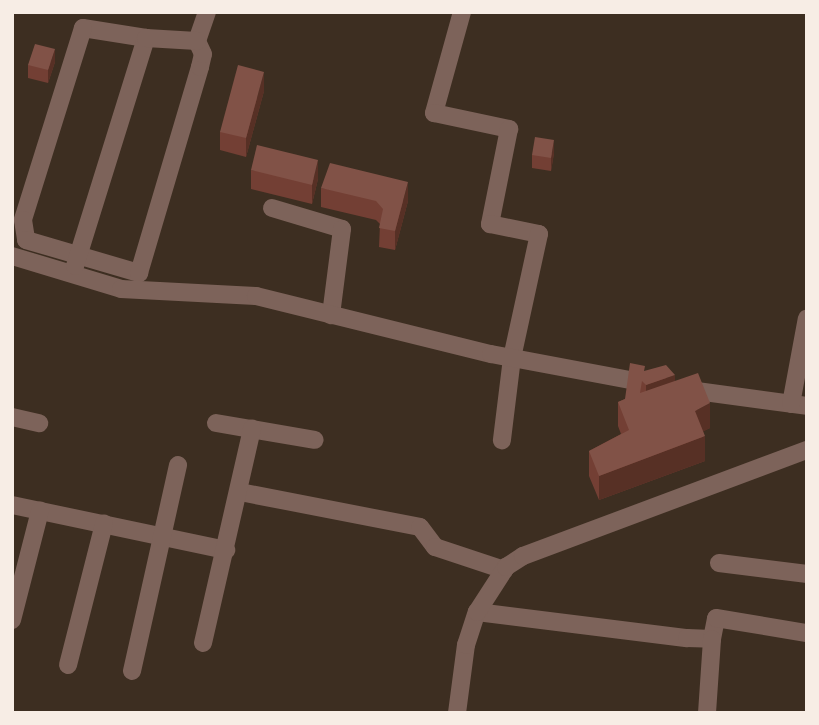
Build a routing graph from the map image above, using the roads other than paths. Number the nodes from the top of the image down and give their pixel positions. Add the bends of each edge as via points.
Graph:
1 (207, 12) edge
2 (462, 12) edge
3 (146, 38) junction
4 (197, 41) junction
5 (272, 208) dead end
6 (12, 256) edge
7 (78, 256) junction
8 (72, 276) junction
9 (331, 315) junction
10 (807, 318) edge
11 (512, 358) junction
12 (799, 405) edge
13 (12, 417) edge
14 (39, 423) dead end
15 (216, 423) dead end
16 (252, 429) junction
17 (315, 440) dead end
18 (502, 440) dead end
19 (807, 450) edge
20 (178, 465) dead end
21 (240, 492) junction
22 (12, 505) edge
23 (40, 511) junction
24 (104, 524) junction
25 (164, 537) junction
26 (226, 550) junction
27 (719, 563) dead end
28 (504, 570) junction
29 (807, 574) edge
30 (477, 612) junction
31 (12, 620) edge
32 (807, 633) edge
33 (712, 639) junction
34 (203, 643) dead end
35 (68, 665) dead end
36 (132, 671) dead end
37 (457, 713) edge
38 (707, 713) edge

1 - 4 street
2 - 11 street via 434,113 509,129 490,224 538,234
3 - 4 street
3 - 7 street
3 - 7 street via 83,28 23,227 26,240
4 - 7 street via 203,54 200,67 139,273
5 - 9 street via 342,229
6 - 8 street
7 - 8 street
8 - 9 street via 157,293 235,293
9 - 11 street
10 - 12 street
11 - 12 street via 606,377
11 - 18 street
13 - 14 street
15 - 16 street
16 - 17 street
16 - 21 street
19 - 28 street via 535,551
20 - 25 street
21 - 26 street
21 - 28 street via 420,527 435,547
22 - 23 street
23 - 24 street
23 - 31 street
24 - 25 street
24 - 35 street
25 - 26 street
25 - 36 street
26 - 34 street
27 - 29 street
28 - 30 street
30 - 33 street
30 - 37 street via 466,645
32 - 33 street via 716,618
33 - 38 street

